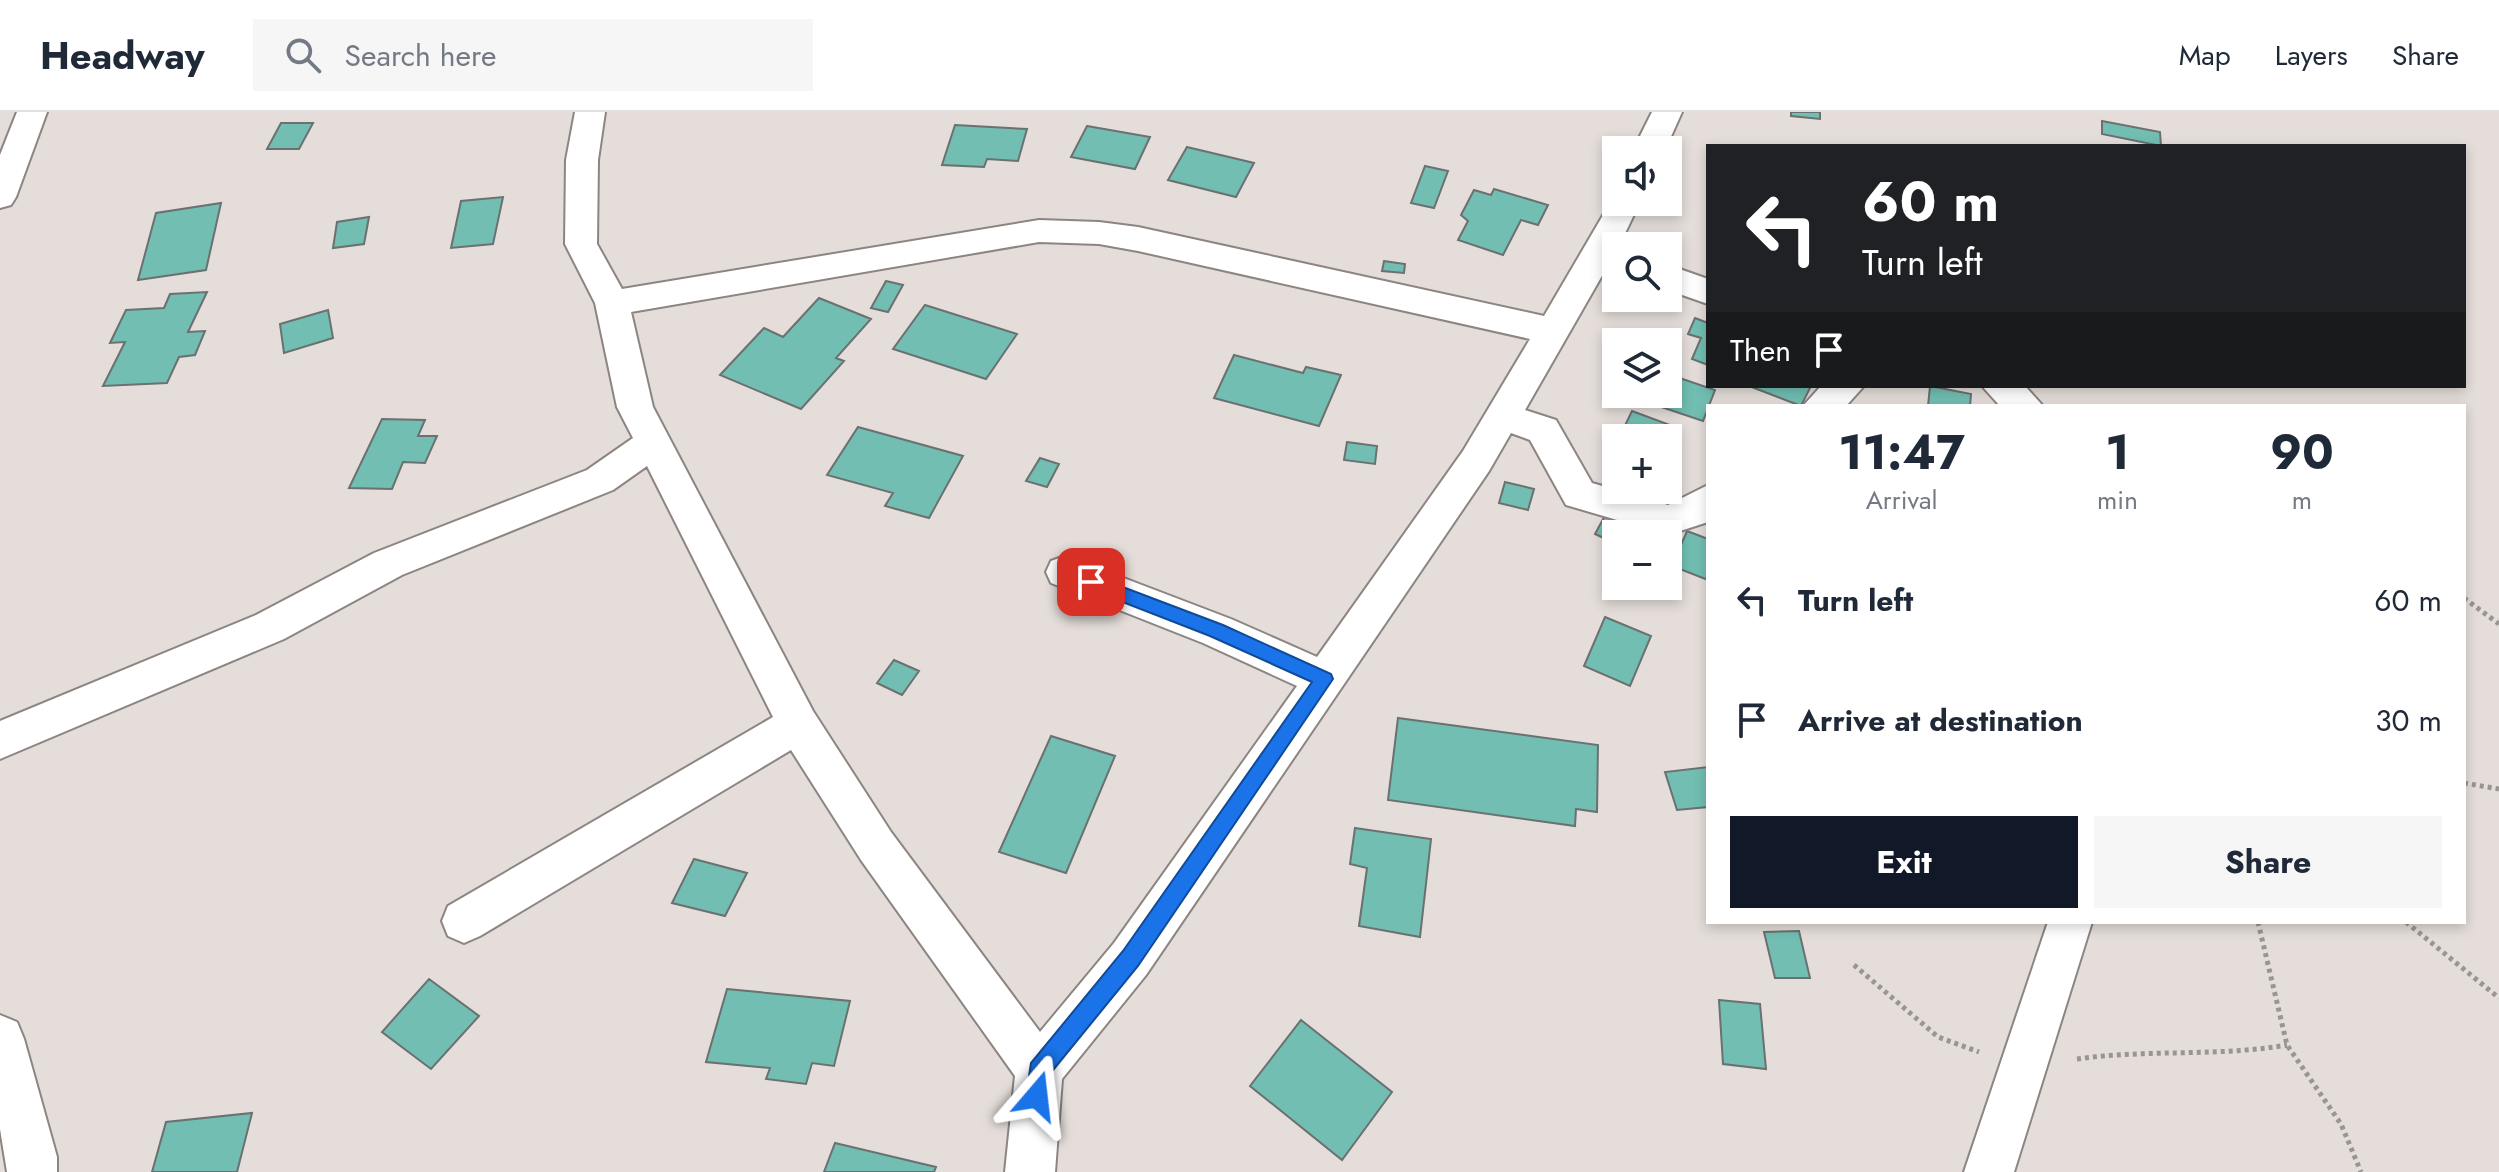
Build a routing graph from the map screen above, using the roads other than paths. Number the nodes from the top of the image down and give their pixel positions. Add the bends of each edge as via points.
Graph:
1 (32, 112) edge
2 (590, 112) edge
3 (1667, 112) edge
4 (1656, 136) edge
5 (0, 197) edge
6 (1602, 260) edge
7 (1682, 282) edge
8 (1706, 291) edge
9 (612, 303) junction
10 (1552, 331) junction
11 (1844, 388) edge
12 (2002, 388) edge
13 (1824, 404) edge
14 (2022, 404) edge
15 (1502, 416) junction
16 (653, 443) junction
17 (1706, 502) edge
18 (1065, 572) dead end
19 (1324, 679) junction
20 (798, 724) junction
21 (0, 740) edge
22 (464, 921) dead end
23 (2069, 924) edge
24 (0, 1039) edge
25 (1039, 1070) junction
26 (32, 1172) edge
27 (1030, 1172) edge
28 (1989, 1172) edge

1 - 5 street
2 - 9 street via 582,160 581,244
3 - 4 street
6 - 10 street
7 - 8 street
9 - 10 street via 1039,231 1138,239
9 - 16 street via 635,407
10 - 15 street
11 - 13 street
12 - 14 street
15 - 17 street via 1543,430 1579,494 1668,520
15 - 19 street
16 - 20 street
16 - 21 street via 600,480 388,564 270,627
18 - 19 street
19 - 25 street via 1130,959
20 - 22 street
20 - 25 street via 876,846
23 - 28 street
24 - 26 street
25 - 27 street

